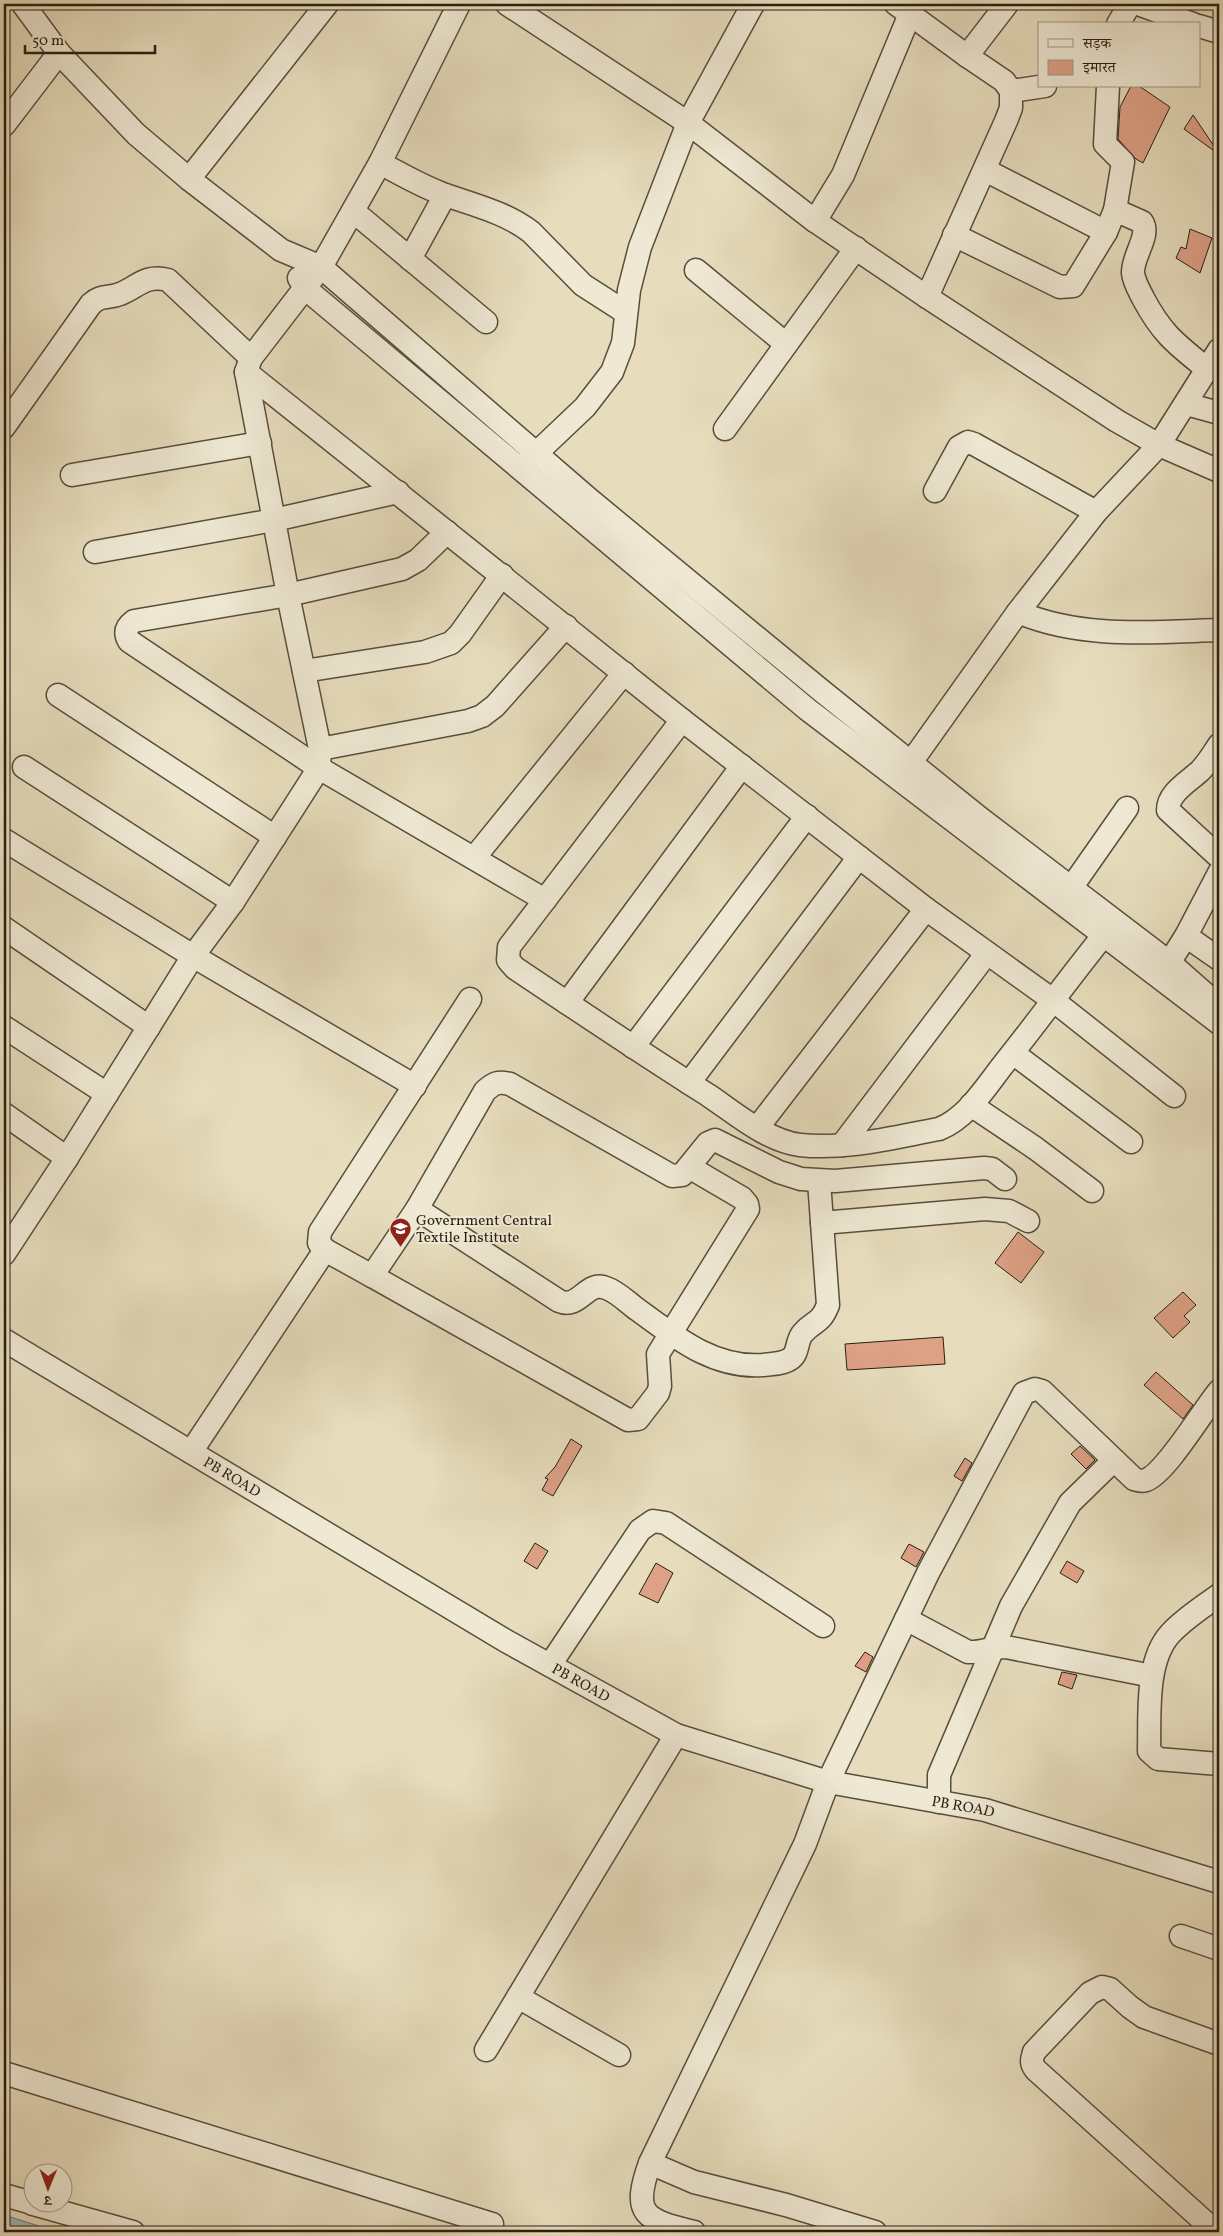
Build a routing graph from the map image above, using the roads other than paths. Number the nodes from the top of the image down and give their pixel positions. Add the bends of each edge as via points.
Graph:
1 (23, 4) edge
2 (327, 4) edge
3 (459, 4) edge
4 (507, 4) edge
5 (753, 4) edge
6 (1007, 4) edge
7 (1141, 5) edge
8 (903, 9) edge
9 (1120, 22) edge
10 (1188, 22) edge
11 (1200, 26) edge
12 (1219, 32) edge
13 (59, 53) junction
14 (967, 56) junction
15 (1038, 87) edge
16 (1108, 88) edge
17 (1011, 91) junction
18 (688, 123) junction
19 (4, 125) edge
20 (380, 163) junction
21 (985, 170) junction
22 (189, 179) junction
23 (445, 195) junction
24 (1115, 210) junction
25 (353, 211) junction
26 (815, 220) junction
27 (1106, 232) junction
28 (954, 235) junction
29 (856, 248) junction
30 (281, 250) junction
31 (410, 259) junction
32 (321, 267) junction
33 (696, 270) dead end
34 (306, 290) junction
35 (927, 297) junction
36 (625, 312) junction
37 (486, 322) dead end
38 (786, 344) junction
39 (1219, 350) edge
40 (249, 365) junction
41 (1207, 369) junction
42 (1186, 404) junction
43 (1219, 413) edge
44 (4, 427) edge
45 (725, 429) dead end
46 (260, 443) junction
47 (1159, 445) junction
48 (528, 461) junction
49 (1219, 471) edge
50 (72, 475) dead end
51 (935, 491) dead end
52 (398, 492) junction
53 (1096, 512) junction
54 (274, 520) junction
55 (447, 532) junction
56 (95, 552) dead end
57 (502, 575) junction
58 (288, 595) junction
59 (1018, 612) junction
60 (566, 626) junction
61 (1219, 630) edge
62 (304, 671) junction
63 (624, 673) junction
64 (823, 692) junction
65 (58, 695) dead end
66 (807, 709) junction
67 (682, 720) junction
68 (1219, 745) edge
69 (320, 758) junction
70 (742, 766) junction
71 (24, 768) dead end
72 (904, 771) junction
73 (1128, 808) dead end
74 (807, 816) junction
75 (275, 837) junction
76 (4, 840) edge
77 (859, 857) junction
78 (1219, 857) edge
79 (474, 858) junction
80 (1219, 873) edge
81 (1047, 881) junction
82 (1071, 888) junction
83 (546, 900) junction
84 (233, 902) junction
85 (926, 909) junction
86 (4, 928) edge
87 (1108, 929) junction
88 (1186, 936) junction
89 (987, 953) junction
90 (193, 956) junction
91 (1219, 959) edge
92 (1164, 971) junction
93 (470, 1000) dead end
94 (1054, 1001) junction
95 (567, 1003) junction
96 (1219, 1006) edge
97 (1219, 1024) edge
98 (4, 1027) edge
99 (149, 1027) junction
100 (633, 1047) junction
101 (1013, 1053) junction
102 (689, 1083) junction
103 (415, 1086) junction
104 (107, 1094) junction
105 (1174, 1096) dead end
106 (971, 1105) junction
107 (4, 1114) edge
108 (758, 1128) junction
109 (1131, 1142) dead end
110 (842, 1145) junction
111 (67, 1158) junction
112 (689, 1167) junction
113 (1005, 1179) dead end
114 (819, 1181) junction
115 (1092, 1191) dead end
116 (417, 1209) junction
117 (1028, 1221) dead end
118 (822, 1223) junction
119 (325, 1250) junction
120 (4, 1254) edge
121 (372, 1276) junction
122 (670, 1333) junction
123 (4, 1340) edge
124 (1219, 1391) edge
125 (191, 1452) junction
126 (1114, 1460) junction
127 (1219, 1595) edge
128 (906, 1619) junction
129 (823, 1626) dead end
130 (995, 1647) junction
131 (550, 1665) junction
132 (1152, 1676) junction
133 (676, 1734) junction
134 (1219, 1764) edge
135 (828, 1782) junction
136 (939, 1802) junction
137 (1219, 1882) edge
138 (1181, 1936) dead end
139 (1219, 1950) edge
140 (518, 1997) junction
141 (1219, 2044) edge
142 (486, 2050) dead end
143 (618, 2055) dead end
144 (4, 2073) edge
145 (650, 2163) junction
146 (4, 2195) edge
147 (22, 2201) edge
148 (69, 2214) edge
149 (1207, 2223) edge
150 (492, 2224) dead end
151 (133, 2232) edge
152 (694, 2232) edge
153 (876, 2232) edge

1 - 13 street
2 - 22 street
3 - 20 street
4 - 18 street
5 - 18 street
6 - 14 street
7 - 9 street
7 - 10 street
8 - 14 street
8 - 26 street via 843,175
11 - 12 street
13 - 19 street
13 - 22 street via 136,134
14 - 17 street via 1004,81
15 - 17 street
16 - 24 street via 1105,144 1123,162
17 - 21 street via 1011,108
18 - 26 street
18 - 36 street via 640,247
20 - 23 street
20 - 25 street
21 - 27 street
21 - 28 street
22 - 30 street
23 - 31 street
23 - 36 street via 521,224 583,285
24 - 27 street
24 - 41 street via 1144,225 1144,235 1136,254 1134,282 1155,321 1170,340
25 - 31 street
25 - 32 street
26 - 29 street
27 - 28 street via 1076,283 1068,288
28 - 35 street
29 - 35 street
29 - 38 street
30 - 32 street
30 - 34 street
31 - 37 street
32 - 34 street
32 - 48 street
33 - 38 street
34 - 40 street
34 - 48 street
35 - 47 street
36 - 48 street via 623,343 612,372 585,407
38 - 45 street
39 - 41 street
40 - 44 street via 168,280 153,278 141,281 123,293 104,296 91,304
40 - 46 street
40 - 52 street
41 - 42 street
42 - 43 street
42 - 47 street
46 - 50 street
46 - 54 street
47 - 49 street
47 - 53 street
48 - 64 street
48 - 66 street
51 - 53 street via 958,447 968,442
52 - 54 street
52 - 55 street
53 - 59 street
54 - 56 street
54 - 58 street
55 - 57 street
55 - 58 street via 418,560 402,569
57 - 60 street
57 - 62 street via 451,643 425,652
58 - 62 street
58 - 69 street via 134,621 128,625 126,636 129,641
59 - 61 street via 1076,629
59 - 72 street
60 - 63 street
60 - 69 street via 495,706 482,716
62 - 69 street
63 - 67 street
63 - 79 street
64 - 66 street
64 - 72 street
65 - 75 street
66 - 72 street
67 - 70 street
67 - 83 street
68 - 78 street via 1200,770 1170,799 1168,810
69 - 75 street
69 - 79 street
70 - 74 street
70 - 95 street
71 - 84 street
72 - 81 street
73 - 82 street
74 - 77 street
74 - 100 street
75 - 84 street
76 - 90 street
77 - 85 street
77 - 102 street
79 - 83 street
80 - 88 street
81 - 82 street
81 - 87 street
82 - 87 street
83 - 95 street via 509,947 508,960
84 - 90 street
85 - 89 street
85 - 108 street
86 - 99 street
87 - 92 street
87 - 94 street
88 - 91 street
88 - 92 street
89 - 94 street
89 - 110 street
90 - 99 street
90 - 103 street
92 - 96 street
92 - 97 street
93 - 103 street
94 - 101 street
94 - 105 street
95 - 100 street
98 - 104 street
99 - 104 street
100 - 102 street
101 - 106 street
101 - 109 street
102 - 108 street
103 - 119 street via 320,1232 320,1243
104 - 111 street
106 - 110 street via 952,1124 939,1130
106 - 115 street
107 - 111 street
108 - 110 street via 801,1145
111 - 120 street
112 - 114 street via 708,1143 716,1140 790,1177
112 - 116 street via 678,1177 665,1174 510,1084 500,1082 492,1084 485,1092
112 - 122 street via 742,1198 748,1209
113 - 114 street via 984,1168
114 - 118 street
116 - 121 street
116 - 122 street via 559,1301 573,1303 593,1288 602,1287 613,1291
117 - 118 street via 1009,1211 993,1209
118 - 122 street via 828,1306 818,1322 802,1333 790,1360 736,1365 706,1355
119 - 121 street
119 - 125 street
121 - 122 street via 628,1420 638,1419 658,1393 661,1378 658,1354
123 - 125 street, PB ROAD
124 - 126 street via 1181,1445 1147,1480 1134,1479
125 - 131 street, PB ROAD
126 - 128 street via 1042,1391 1035,1389 1024,1393
126 - 130 street via 1080,1492 1061,1516 1011,1606
127 - 132 street via 1171,1633 1159,1653
128 - 130 street via 968,1652
128 - 135 street
129 - 131 street via 666,1522 653,1522 640,1530
130 - 132 street via 1006,1646
130 - 136 street via 939,1775
131 - 133 street, PB ROAD
132 - 134 street via 1149,1752 1152,1756
133 - 135 street, PB ROAD
133 - 140 street
135 - 136 street, PB ROAD
135 - 145 street via 805,1844
136 - 137 street, PB ROAD via 985,1810
138 - 139 street
140 - 142 street
140 - 143 street
141 - 149 street via 1144,2017 1110,1989 1102,1987 1090,1993 1034,2052 1032,2059 1036,2070
144 - 150 street
145 - 152 street via 642,2187 644,2210 660,2224
145 - 153 street via 694,2182
146 - 147 street
148 - 151 street

